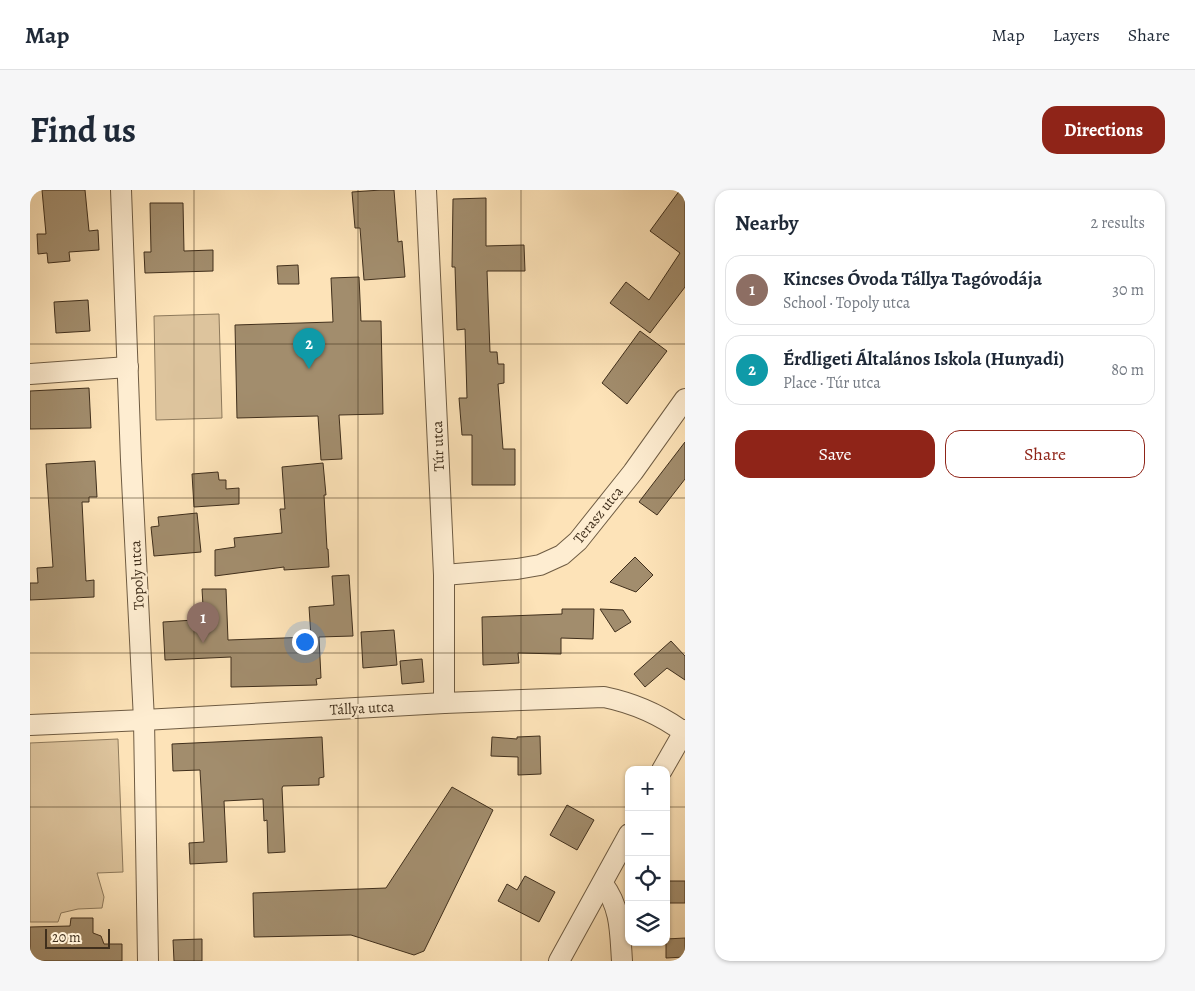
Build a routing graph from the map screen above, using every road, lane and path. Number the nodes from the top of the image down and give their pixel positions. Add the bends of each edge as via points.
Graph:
1 (121, 190) edge
2 (426, 190) edge
3 (128, 367) junction
4 (30, 374) edge
5 (685, 399) edge
6 (444, 575) junction
7 (444, 703) junction
8 (144, 720) junction
9 (30, 725) edge
10 (684, 731) edge
11 (664, 766) edge
12 (625, 842) edge
13 (603, 884) junction
14 (148, 961) edge
15 (559, 961) edge
16 (622, 961) edge

1 - 3 street, Topoly utca
2 - 6 street, Túr utca
3 - 4 street
3 - 8 street, Topoly utca
5 - 6 street, Terasz utca via 627,480 578,541 562,555 540,565 517,569
6 - 7 street, Túr utca
7 - 8 street, Tállya utca
7 - 10 street, Tállya utca via 604,697 648,712
8 - 9 street, Tállya utca
8 - 14 street, Topoly utca
10 - 11 street
12 - 13 street
13 - 15 street
13 - 16 street via 612,896 619,916

